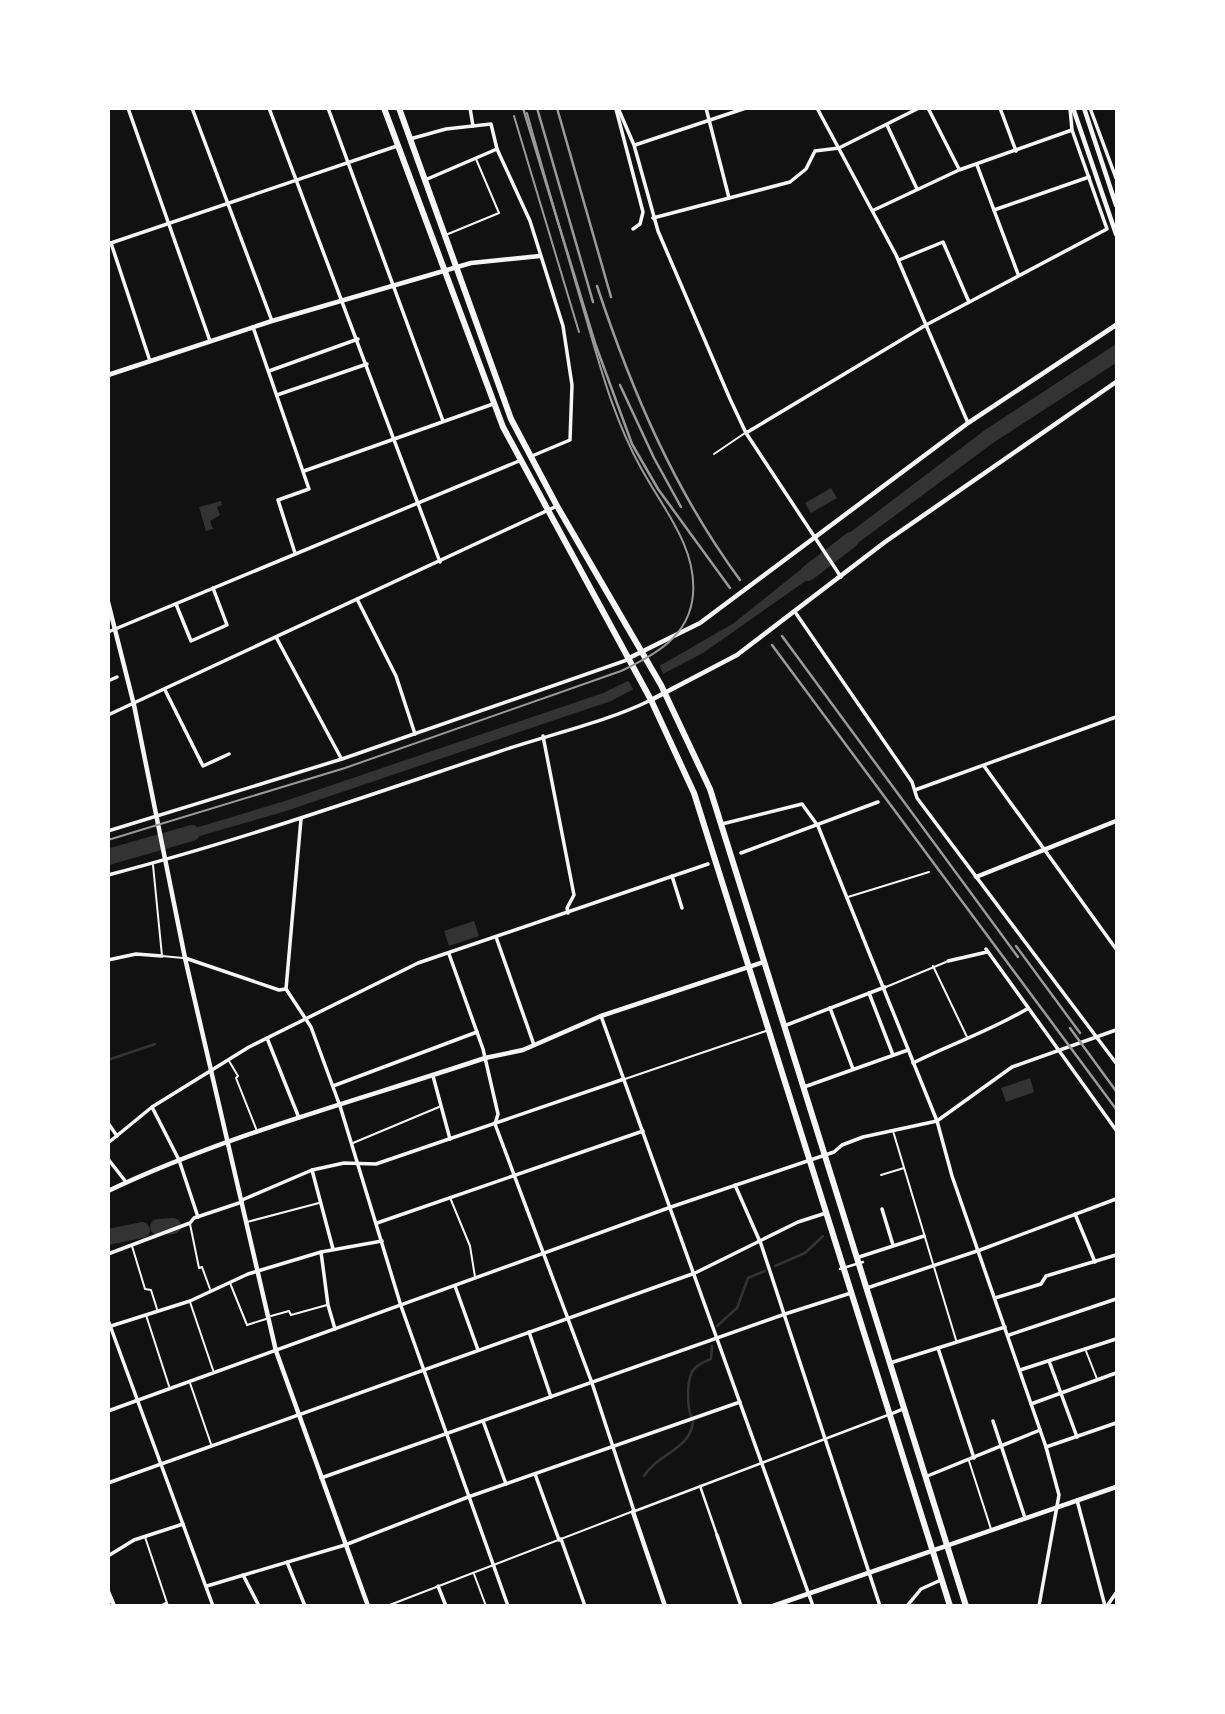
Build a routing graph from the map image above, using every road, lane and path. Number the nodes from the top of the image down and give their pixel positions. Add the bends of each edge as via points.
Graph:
1 (128, 108) edge
2 (192, 108) edge
3 (269, 108) edge
4 (328, 108) edge
5 (384, 108) edge
6 (399, 108) edge
7 (470, 108) edge
8 (617, 108) edge
9 (706, 108) edge
10 (817, 108) edge
11 (919, 108) edge
12 (928, 108) edge
13 (1000, 108) edge
14 (1071, 108) edge
15 (1084, 108) edge
16 (1090, 108) edge
17 (742, 109) edge
18 (709, 121) junction
19 (887, 125) junction
20 (474, 126) junction
21 (1073, 130) junction
22 (410, 139) junction
23 (634, 145) junction
24 (397, 146) junction
25 (839, 148) junction
26 (497, 149) junction
27 (1016, 151) junction
28 (476, 158) junction
29 (348, 163) junction
30 (977, 165) junction
31 (959, 170) junction
32 (1089, 177) junction
33 (1116, 178) edge
34 (425, 180) junction
35 (296, 181) junction
36 (917, 189) junction
37 (730, 198) junction
38 (228, 204) junction
39 (1116, 205) edge
40 (874, 210) junction
41 (994, 210) junction
42 (653, 218) junction
43 (168, 224) junction
44 (633, 229) dead end
45 (1116, 234) edge
46 (443, 236) junction
47 (110, 244) edge
48 (540, 256) junction
49 (899, 260) junction
50 (456, 268) junction
51 (444, 271) junction
52 (1019, 275) junction
53 (392, 285) junction
54 (343, 300) junction
55 (969, 302) junction
56 (272, 321) junction
57 (926, 325) junction
58 (1116, 325) edge
59 (253, 327) junction
60 (358, 339) junction
61 (210, 341) junction
62 (150, 361) junction
63 (367, 363) junction
64 (269, 371) junction
65 (108, 375) edge
66 (1116, 382) edge
67 (277, 395) junction
68 (493, 404) junction
69 (443, 421) junction
70 (968, 423) junction
71 (746, 433) junction
72 (394, 438) junction
73 (714, 454) dead end
74 (530, 457) junction
75 (519, 461) junction
76 (303, 471) junction
77 (417, 502) junction
78 (557, 506) junction
79 (547, 512) junction
80 (814, 537) junction
81 (295, 553) junction
82 (440, 562) junction
83 (841, 577) junction
84 (213, 588) junction
85 (357, 600) junction
86 (108, 602) edge
87 (176, 604) junction
88 (795, 612) junction
89 (116, 629) junction
90 (108, 632) edge
91 (276, 637) junction
92 (643, 653) junction
93 (627, 660) junction
94 (117, 677) dead end
95 (108, 681) edge
96 (165, 690) junction
97 (666, 695) junction
98 (651, 700) junction
99 (134, 705) junction
100 (108, 715) edge
101 (1116, 718) edge
102 (415, 734) junction
103 (543, 736) junction
104 (229, 754) dead end
105 (342, 759) junction
106 (984, 766) junction
107 (915, 790) junction
108 (878, 802) dead end
109 (157, 817) junction
110 (301, 819) junction
111 (1116, 821) edge
112 (722, 824) junction
113 (817, 826) junction
114 (108, 831) edge
115 (1044, 850) junction
116 (741, 853) dead end
117 (164, 859) junction
118 (153, 864) junction
119 (708, 864) dead end
120 (929, 872) dead end
121 (108, 875) edge
122 (672, 876) junction
123 (976, 877) junction
124 (848, 897) junction
125 (682, 908) dead end
126 (568, 913) junction
127 (496, 937) junction
128 (1116, 948) edge
129 (449, 954) junction
130 (162, 956) junction
131 (185, 958) junction
132 (108, 960) edge
133 (948, 961) joint
134 (764, 962) junction
135 (933, 966) junction
136 (751, 967) junction
137 (885, 987) junction
138 (286, 989) junction
139 (869, 993) junction
140 (830, 1008) junction
141 (1027, 1009) junction
142 (601, 1016) junction
143 (305, 1020) junction
144 (783, 1026) junction
145 (771, 1029) junction
146 (1116, 1030) edge
147 (477, 1032) junction
148 (967, 1037) junction
149 (1097, 1037) junction
150 (267, 1038) junction
151 (534, 1045) junction
152 (908, 1050) junction
153 (1057, 1051) junction
154 (892, 1055) junction
155 (485, 1058) junction
156 (228, 1060) junction
157 (913, 1063) junction
158 (1116, 1063) edge
159 (853, 1069) junction
160 (212, 1070) junction
161 (433, 1076) junction
162 (624, 1079) junction
163 (333, 1086) junction
164 (803, 1087) junction
165 (340, 1106) junction
166 (152, 1107) junction
167 (439, 1107) junction
168 (300, 1119) junction
169 (937, 1121) junction
170 (108, 1124) edge
171 (495, 1124) junction
172 (893, 1130) junction
173 (1116, 1130) edge
174 (643, 1131) junction
175 (257, 1133) junction
176 (117, 1136) junction
177 (450, 1139) junction
178 (229, 1142) junction
179 (108, 1143) edge
180 (350, 1143) junction
181 (824, 1156) junction
182 (108, 1159) edge
183 (179, 1160) junction
184 (812, 1160) junction
185 (356, 1164) junction
186 (905, 1168) junction
187 (312, 1170) junction
188 (881, 1175) dead end
189 (514, 1178) junction
190 (126, 1182) junction
191 (735, 1185) junction
192 (108, 1191) edge
193 (450, 1199) junction
194 (1116, 1199) edge
195 (242, 1201) junction
196 (321, 1203) junction
197 (671, 1208) junction
198 (882, 1209) dead end
199 (828, 1212) junction
200 (1076, 1214) junction
201 (198, 1217) junction
202 (247, 1222) junction
203 (190, 1223) junction
204 (377, 1223) junction
205 (924, 1236) junction
206 (382, 1241) junction
207 (759, 1242) junction
208 (131, 1245) junction
209 (893, 1245) junction
210 (333, 1249) junction
211 (980, 1250) junction
212 (321, 1252) junction
213 (108, 1254) edge
214 (542, 1254) junction
215 (1116, 1255) edge
216 (855, 1258) junction
217 (863, 1262) dead end
218 (1095, 1262) junction
219 (932, 1266) junction
220 (840, 1269) dead end
221 (258, 1271) junction
222 (695, 1273) junction
223 (475, 1279) junction
224 (229, 1282) junction
225 (455, 1286) junction
226 (865, 1288) junction
227 (211, 1290) junction
228 (852, 1293) junction
229 (995, 1298) junction
230 (1116, 1299) edge
231 (190, 1301) junction
232 (328, 1305) junction
233 (401, 1306) junction
234 (157, 1310) junction
235 (145, 1314) junction
236 (785, 1314) junction
237 (268, 1318) junction
238 (567, 1319) junction
239 (108, 1320) edge
240 (109, 1327) edge
241 (1005, 1327) junction
242 (335, 1330) junction
243 (529, 1332) junction
244 (1008, 1336) junction
245 (717, 1338) junction
246 (1116, 1339) edge
247 (957, 1342) junction
248 (938, 1348) junction
249 (1086, 1349) junction
250 (478, 1350) junction
251 (276, 1351) junction
252 (1049, 1361) junction
253 (889, 1363) junction
254 (422, 1370) junction
255 (1020, 1370) junction
256 (214, 1373) junction
257 (1115, 1373) edge
258 (1116, 1379) edge
259 (1097, 1380) junction
260 (189, 1382) junction
261 (592, 1383) junction
262 (170, 1389) junction
263 (1061, 1393) junction
264 (551, 1397) junction
265 (137, 1401) junction
266 (740, 1402) junction
267 (1031, 1404) junction
268 (903, 1409) junction
269 (108, 1411) edge
270 (297, 1414) junction
271 (891, 1414) junction
272 (483, 1421) junction
273 (993, 1421) dead end
274 (1116, 1423) edge
275 (1040, 1430) junction
276 (445, 1435) junction
277 (826, 1437) junction
278 (1077, 1437) junction
279 (212, 1445) junction
280 (1001, 1446) junction
281 (613, 1447) junction
282 (1046, 1447) junction
283 (974, 1458) junction
284 (968, 1460) junction
285 (762, 1462) junction
286 (161, 1463) junction
287 (535, 1474) junction
288 (924, 1477) junction
289 (321, 1478) junction
290 (108, 1483) edge
291 (506, 1484) junction
292 (699, 1486) junction
293 (1116, 1487) edge
294 (468, 1497) junction
295 (1077, 1500) junction
296 (1057, 1507) junction
297 (634, 1512) junction
298 (1025, 1518) junction
299 (183, 1524) junction
300 (992, 1530) junction
301 (717, 1535) joint
302 (145, 1536) junction
303 (560, 1540) junction
304 (345, 1545) junction
305 (946, 1547) junction
306 (934, 1552) junction
307 (108, 1556) edge
308 (286, 1562) junction
309 (494, 1565) junction
310 (869, 1572) junction
311 (474, 1573) junction
312 (243, 1574) junction
313 (942, 1580) junction
314 (206, 1586) junction
315 (438, 1586) junction
316 (108, 1592) edge
317 (809, 1593) junction
318 (1116, 1593) edge
319 (167, 1604) edge
320 (114, 1605) edge
321 (160, 1605) edge
322 (214, 1605) edge
323 (259, 1605) edge
324 (305, 1605) edge
325 (368, 1605) edge
326 (387, 1605) edge
327 (446, 1605) edge
328 (485, 1605) edge
329 (508, 1605) edge
330 (585, 1605) edge
331 (665, 1605) edge
332 (741, 1605) edge
333 (773, 1605) edge
334 (813, 1605) edge
335 (880, 1605) edge
336 (907, 1605) edge
337 (950, 1605) edge
338 (966, 1605) edge
339 (1040, 1605) edge
340 (1106, 1605) edge

1 - 43 street
2 - 38 street
3 - 35 street
4 - 29 street
5 - 24 highway
6 - 22 highway
7 - 20 street
8 - 23 street
8 - 44 street via 643,212
9 - 18 street
10 - 25 street
11 - 19 street
12 - 31 street
13 - 27 street
14 - 21 street
14 - 45 street
15 - 39 street
16 - 33 street
17 - 18 street
18 - 23 street
18 - 37 street
19 - 25 street
19 - 36 street
20 - 22 street
20 - 26 street via 491,124
21 - 27 street
21 - 32 street
22 - 34 highway
23 - 42 street
24 - 29 street
24 - 51 highway
25 - 37 street via 815,151 806,169 790,182
25 - 40 street
26 - 28 street
26 - 48 street via 530,221
27 - 30 street
28 - 34 street
28 - 46 lane via 499,213
29 - 35 street
29 - 53 street
30 - 31 street
30 - 41 street
31 - 36 street
32 - 41 street
32 - 52 street via 1107,229
34 - 46 highway
35 - 38 street
35 - 54 street
36 - 40 street
37 - 42 street
38 - 43 street
38 - 56 street
40 - 49 street
41 - 52 street
42 - 71 street
43 - 47 street
43 - 61 street
46 - 50 highway
47 - 62 street
48 - 50 street
48 - 74 street via 571,357 572,419 570,440
49 - 55 street via 943,242
49 - 57 street
50 - 51 street
50 - 74 highway via 499,388
51 - 53 street
51 - 68 highway
52 - 55 street
53 - 54 street
53 - 69 street
54 - 56 street
54 - 60 street
55 - 57 street
56 - 59 street
57 - 70 street
57 - 71 street
58 - 70 street
59 - 61 street
59 - 64 street
60 - 63 street
60 - 64 street
61 - 62 street
62 - 65 street
63 - 67 street
63 - 72 street
64 - 67 street
66 - 83 street
67 - 76 street
68 - 69 street
68 - 75 highway
69 - 72 street
70 - 80 street
71 - 73 lane
71 - 80 street
72 - 76 street
72 - 77 street
74 - 78 highway
75 - 77 street
75 - 79 highway
76 - 81 street via 309,489 278,500
77 - 81 street
77 - 82 street
78 - 79 street
78 - 92 highway
79 - 82 street
79 - 93 highway
80 - 83 street
80 - 92 street via 700,623
81 - 84 street
82 - 85 street
83 - 88 street
84 - 87 street
84 - 87 street via 228,625 191,641
85 - 91 street
85 - 102 street via 388,658
86 - 89 street
87 - 89 street
88 - 97 street via 737,655
88 - 107 street
89 - 90 street
89 - 99 street
91 - 96 street
91 - 105 street
92 - 93 street
92 - 97 highway
93 - 98 highway
93 - 102 street
94 - 95 street
96 - 99 street
96 - 104 street via 203,766
97 - 98 street
97 - 112 highway via 695,752
98 - 103 street via 627,712
98 - 136 highway via 694,793
99 - 100 street
99 - 109 street
101 - 106 street
102 - 105 street
103 - 110 street
103 - 126 street via 574,895
105 - 109 street
106 - 107 street
106 - 115 street
107 - 123 street
108 - 113 street
109 - 114 street
109 - 117 street
110 - 117 street
110 - 138 street
111 - 115 street
112 - 113 street via 802,804
112 - 134 highway
113 - 116 street
113 - 124 street
115 - 123 street
115 - 128 street
117 - 118 street
117 - 131 street
118 - 121 street
118 - 130 lane
119 - 122 street
120 - 124 lane
122 - 125 street
122 - 126 street
123 - 149 street
124 - 137 street
126 - 127 street
127 - 129 street
127 - 151 street
129 - 143 street via 418,963
129 - 147 street
130 - 131 lane
130 - 132 street via 136,954
131 - 138 street
131 - 160 street
133 - 135 lane
133 - 141 street via 986,950
134 - 136 street
134 - 144 highway
135 - 137 lane
135 - 148 lane
136 - 142 street
136 - 145 highway
137 - 139 street
137 - 152 street
138 - 143 street
139 - 140 street
139 - 154 street
140 - 144 street
140 - 159 street
141 - 148 street
141 - 153 street
142 - 151 street
142 - 162 street
143 - 150 street
143 - 163 street
144 - 164 highway
145 - 162 lane
145 - 184 highway
146 - 149 street
147 - 155 street
147 - 163 street
148 - 157 street
149 - 153 street
149 - 158 street
150 - 156 street
150 - 168 street
151 - 155 street
152 - 154 street
152 - 157 street
153 - 169 street via 1013,1067
153 - 173 street
154 - 159 street
155 - 161 street
155 - 171 street via 498,1114
156 - 160 street
156 - 175 lane
157 - 169 street
159 - 164 street
160 - 166 street
160 - 178 street
161 - 165 street
161 - 167 street via 443,1105
162 - 171 street
162 - 174 street
163 - 165 street
164 - 181 highway
165 - 168 street
165 - 180 street
166 - 176 street
166 - 183 street
167 - 177 street
167 - 180 lane
168 - 175 street
169 - 172 street
169 - 211 street
170 - 176 street
171 - 177 street
171 - 189 street
172 - 181 street via 842,1145
172 - 186 lane
174 - 189 street
174 - 197 street
175 - 178 street
176 - 179 street
177 - 185 street via 376,1164
178 - 183 street
178 - 195 street
180 - 185 street
181 - 184 street
181 - 216 highway
182 - 190 street
183 - 190 street
183 - 201 street
184 - 191 street
184 - 199 highway
185 - 187 street
185 - 204 street
186 - 188 lane
186 - 205 lane
187 - 195 street
187 - 196 street
189 - 193 street
189 - 214 street
190 - 192 street
191 - 197 street
191 - 207 street
193 - 204 street
193 - 223 lane via 470,1246
194 - 200 street
195 - 201 street
195 - 202 street
196 - 202 lane
196 - 210 street
197 - 214 street
197 - 222 street
198 - 209 street
199 - 207 street
199 - 228 highway
200 - 211 street
200 - 218 street
201 - 203 street
202 - 221 street
203 - 208 street
203 - 227 lane via 200,1268
204 - 206 street
205 - 209 street
205 - 219 lane
206 - 210 street
206 - 233 street
207 - 222 street
207 - 236 street
208 - 213 street
208 - 234 lane
209 - 216 street
210 - 212 street
211 - 219 street
211 - 229 street
212 - 221 street
212 - 232 street
214 - 223 street
214 - 238 street
215 - 218 street
216 - 226 highway
217 - 220 street
218 - 229 street
219 - 226 street
219 - 247 lane
221 - 224 street
221 - 237 street
222 - 238 street
222 - 245 street
223 - 225 street
224 - 227 street
224 - 237 lane via 247,1325
225 - 233 street
225 - 250 street
226 - 253 highway
227 - 231 street
228 - 236 street
228 - 271 highway
229 - 241 street
230 - 244 street
231 - 234 street
231 - 256 lane
232 - 237 lane
232 - 242 street
233 - 242 street
233 - 254 street
234 - 235 street
235 - 240 street
235 - 262 lane
236 - 245 street
236 - 277 street
237 - 251 street
238 - 243 street
238 - 261 street
239 - 240 street
240 - 265 street
241 - 244 street
241 - 247 street
242 - 251 street
243 - 250 street
243 - 264 street
244 - 255 street
245 - 261 street
245 - 266 street
246 - 249 street
247 - 248 street
248 - 253 street
248 - 283 street
249 - 252 street
249 - 259 lane
250 - 254 street
251 - 256 street
251 - 270 street
252 - 255 street
252 - 263 street
253 - 268 highway
254 - 270 street
254 - 276 street
255 - 267 street
256 - 260 street
257 - 258 lane
257 - 259 street
259 - 263 street
260 - 262 street
260 - 279 lane
261 - 264 street
261 - 281 street
262 - 265 street
263 - 267 street
263 - 278 street
264 - 272 street
265 - 269 street
265 - 286 street
266 - 281 street
266 - 285 street
267 - 275 street
268 - 271 street
268 - 288 highway
270 - 279 street
270 - 289 street
271 - 277 street
271 - 306 highway
272 - 276 street
272 - 291 street
273 - 280 street
274 - 278 street
275 - 280 street
275 - 282 street
276 - 289 street
276 - 294 street
277 - 285 street
277 - 310 street
278 - 282 street
279 - 286 street
280 - 283 street
280 - 298 street
281 - 287 street
281 - 297 street
282 - 296 street via 1059,1495
283 - 284 street
284 - 288 street
284 - 300 lane
285 - 292 street
285 - 317 street
286 - 290 street
286 - 299 street
287 - 291 street
287 - 303 street
288 - 305 highway
289 - 304 street
291 - 294 street
292 - 297 street
292 - 301 street
293 - 295 street
294 - 304 street
294 - 309 street
295 - 296 street
295 - 340 street
296 - 298 street
296 - 339 street
297 - 303 lane
297 - 331 street
298 - 300 street
299 - 302 street
299 - 314 street
300 - 305 street
301 - 332 street
302 - 307 street
302 - 319 lane
303 - 309 lane
303 - 330 street
304 - 308 street
304 - 325 street
305 - 306 street
305 - 338 highway
306 - 310 street
306 - 313 highway
308 - 312 street
308 - 324 street
309 - 311 lane
309 - 329 street
310 - 317 street
310 - 335 street
311 - 315 lane
311 - 328 lane
312 - 314 street
312 - 323 street
313 - 336 street via 921,1589
313 - 337 highway
314 - 322 street
315 - 326 lane
315 - 327 street
316 - 320 street
317 - 333 street
317 - 334 street
318 - 340 street
319 - 321 lane

